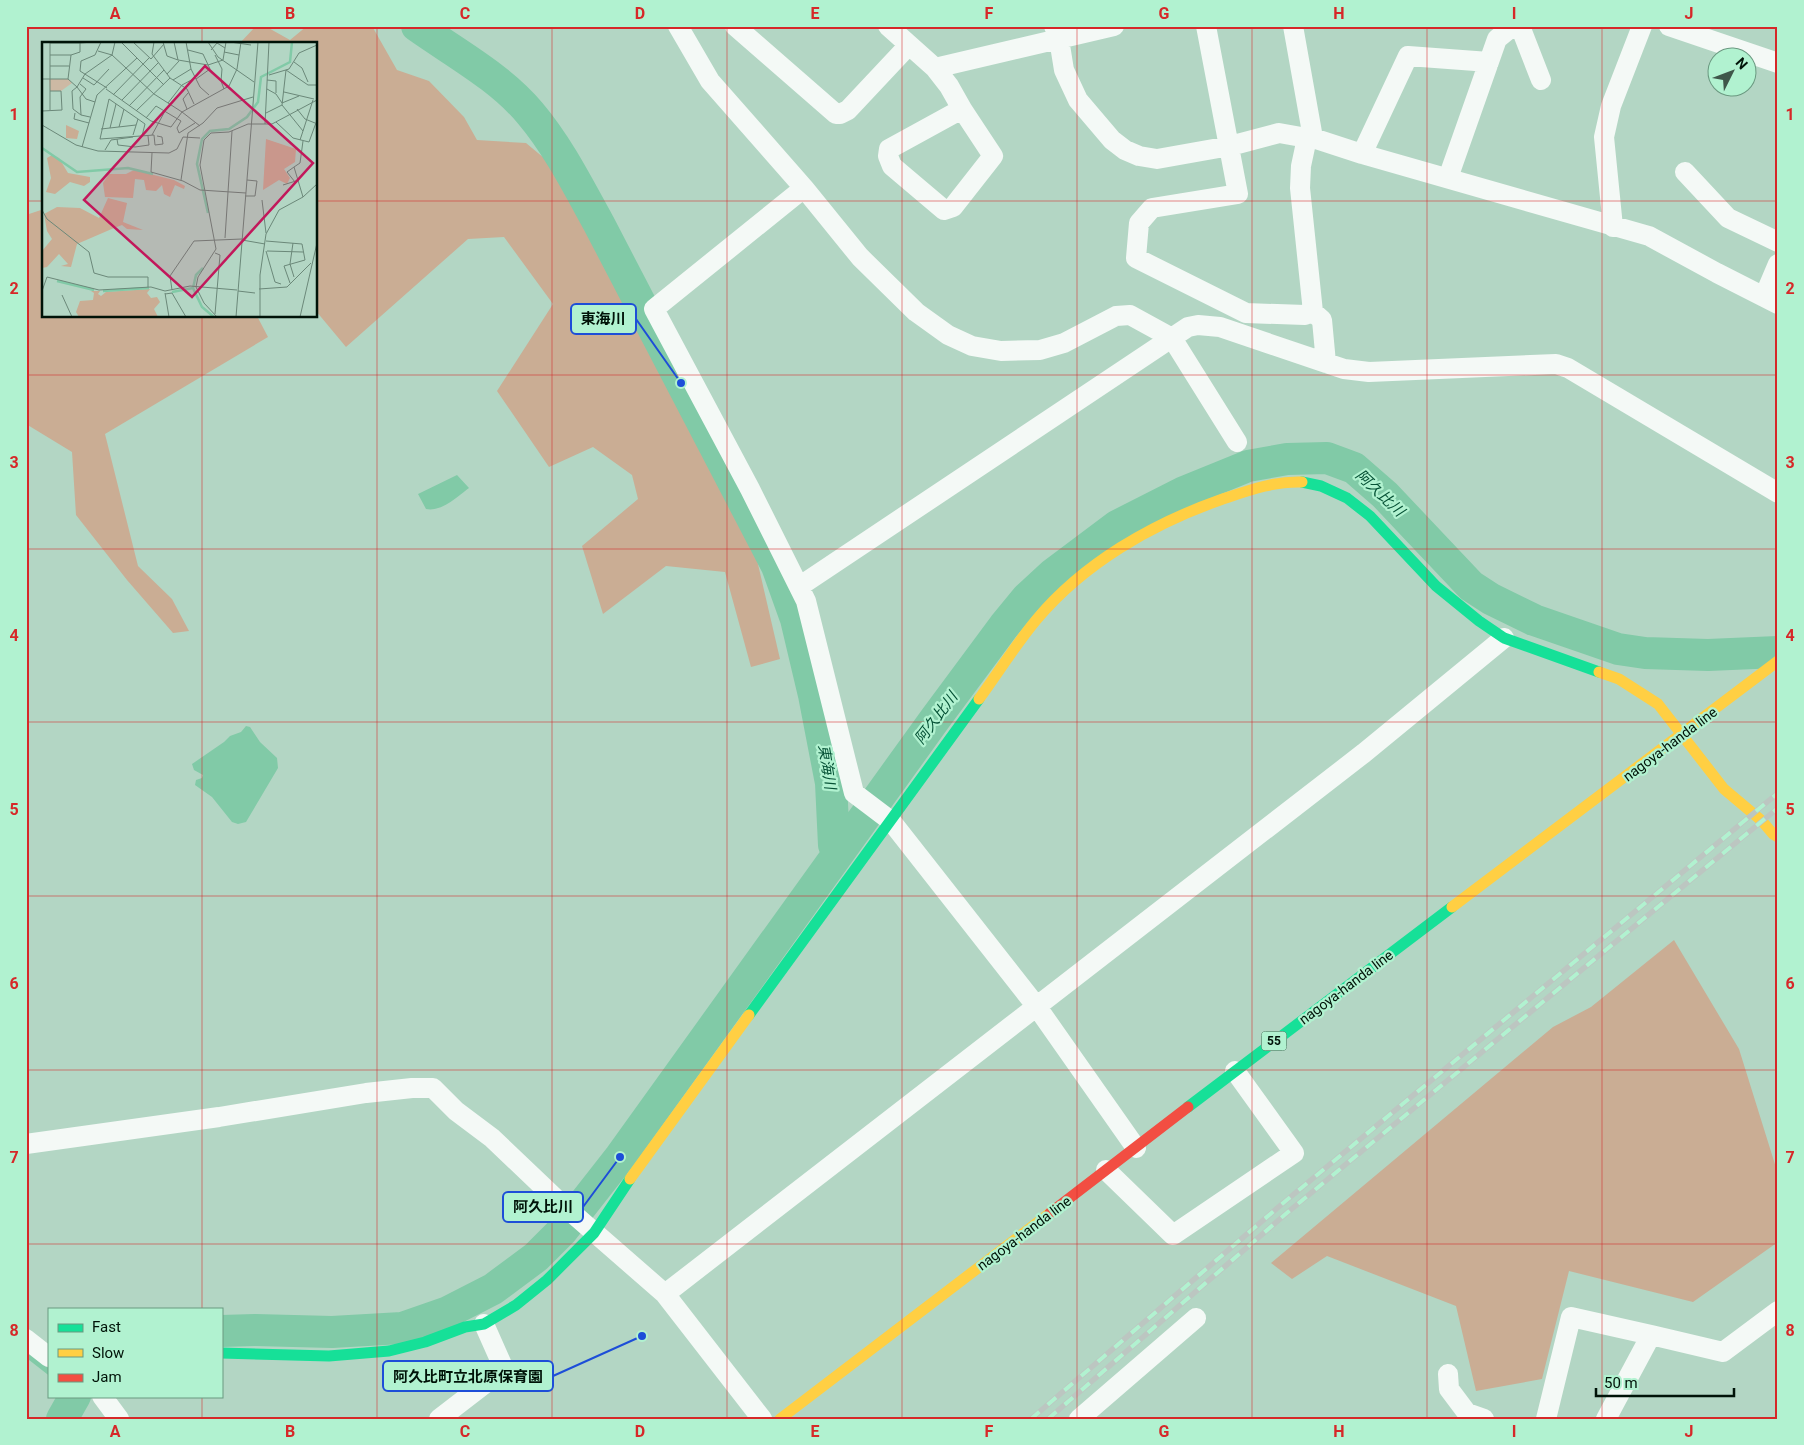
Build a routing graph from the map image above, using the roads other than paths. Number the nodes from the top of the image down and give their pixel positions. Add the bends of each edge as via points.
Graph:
1 (678, 26) edge
2 (735, 26) edge
3 (888, 26) edge
4 (1114, 26) edge
5 (1206, 26) edge
6 (1293, 26) edge
7 (1513, 26) edge
8 (1520, 26) edge
9 (1642, 26) edge
10 (1670, 26) edge
11 (1056, 33) edge
12 (909, 45) junction
13 (1489, 62) junction
14 (1778, 63) edge
15 (935, 68) junction
16 (1540, 80) dead end
17 (962, 109) junction
18 (1310, 138) junction
19 (1230, 146) junction
20 (1362, 154) junction
21 (1685, 172) dead end
22 (1448, 178) junction
23 (804, 188) junction
24 (1613, 227) junction
25 (1778, 242) edge
26 (1778, 264) edge
27 (1771, 301) edge
28 (1313, 312) junction
29 (1172, 338) junction
30 (1326, 363) junction
31 (1237, 442) dead end
32 (1778, 493) edge
33 (800, 586) junction
34 (1504, 638) junction
35 (1774, 664) edge
36 (1682, 735) junction
37 (891, 820) junction
38 (1776, 834) edge
39 (1037, 1007) junction
40 (1235, 1071) junction
41 (26, 1144) edge
42 (1136, 1148) junction
43 (1106, 1170) junction
44 (594, 1232) junction
45 (665, 1294) junction
46 (1778, 1311) edge
47 (1196, 1318) dead end
48 (484, 1324) junction
49 (1651, 1334) junction
50 (26, 1339) edge
51 (222, 1353) edge
52 (48, 1355) edge
53 (1448, 1374) dead end
54 (439, 1419) edge
55 (762, 1419) edge
56 (780, 1419) edge
57 (1079, 1419) edge
58 (1484, 1419) edge
59 (1546, 1419) edge
60 (1606, 1419) edge

1 - 23 street via 710,81
2 - 12 street via 836,114 848,110
3 - 12 street
4 - 11 street
5 - 19 street
6 - 18 street
7 - 13 street via 1497,39
8 - 16 street
9 - 24 street via 1611,106 1604,137
10 - 14 street
11 - 15 street
11 - 19 street via 1064,70 1078,100 1112,140 1125,150 1157,159
12 - 15 street
13 - 20 street via 1408,56
13 - 22 street
15 - 17 street
17 - 17 street via 888,149 892,166 944,210 953,207 994,156
18 - 19 street via 1280,133
18 - 20 street
18 - 28 street via 1301,166 1300,188
19 - 28 street via 1238,194 1152,208 1139,223 1136,258 1246,314
20 - 22 street
21 - 25 street via 1728,218
22 - 24 street
23 - 29 street via 860,257 916,312 948,335 972,346 1001,351 1040,350 1064,343 1116,316 1130,314
23 - 33 street via 654,309
24 - 27 street via 1649,236
26 - 27 street
28 - 30 street via 1322,320
29 - 30 street via 1188,327 1220,327
29 - 31 street
29 - 33 street
30 - 32 street via 1369,372 1556,364 1568,368
33 - 37 street via 854,793
34 - 36 street via 1619,679 1658,704
34 - 37 street via 1436,586 1370,516 1347,498 1321,486 1300,482 1277,483 1247,491 1198,508 1141,536 1093,566 1063,592 1037,619
34 - 39 street via 1364,753
35 - 36 street, nagoya-handa line / 55
36 - 38 street via 1724,789
36 - 40 street, nagoya-handa line / 55
37 - 39 street
37 - 44 street
39 - 42 street
39 - 45 street
40 - 42 street, nagoya-handa line / 55
40 - 43 street via 1294,1153 1173,1235
41 - 44 street via 366,1093 433,1088
42 - 43 street, nagoya-handa line / 55
43 - 56 street, nagoya-handa line / 55
44 - 45 street
44 - 48 street via 547,1280 516,1305
45 - 55 street
46 - 49 street via 1723,1352
47 - 57 street
48 - 51 street via 389,1351 329,1356
48 - 54 street via 504,1369
49 - 59 street via 1570,1317
49 - 60 street
50 - 52 street
53 - 58 street via 1449,1389 1467,1413

